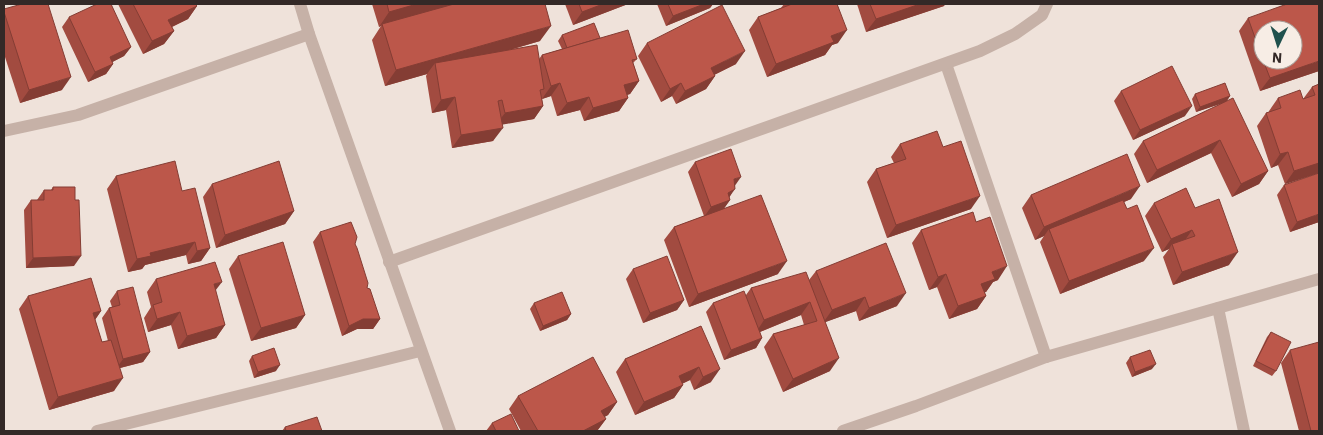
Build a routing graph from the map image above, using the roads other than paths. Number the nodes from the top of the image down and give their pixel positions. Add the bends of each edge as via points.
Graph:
1 (300, 4) edge
2 (1047, 4) edge
3 (309, 34) junction
4 (946, 64) junction
5 (4, 131) edge
6 (388, 262) junction
7 (1319, 279) edge
8 (1218, 308) junction
9 (420, 351) junction
10 (1046, 357) junction
11 (97, 431) edge
12 (450, 431) edge
13 (843, 431) edge
14 (1244, 431) edge

1 - 3 street
2 - 4 street via 1042,16 1015,34
3 - 5 street via 78,115
3 - 6 street
4 - 6 street
4 - 10 street
6 - 9 street
7 - 8 street
8 - 10 street
8 - 14 street
9 - 11 street
9 - 12 street
10 - 13 street

